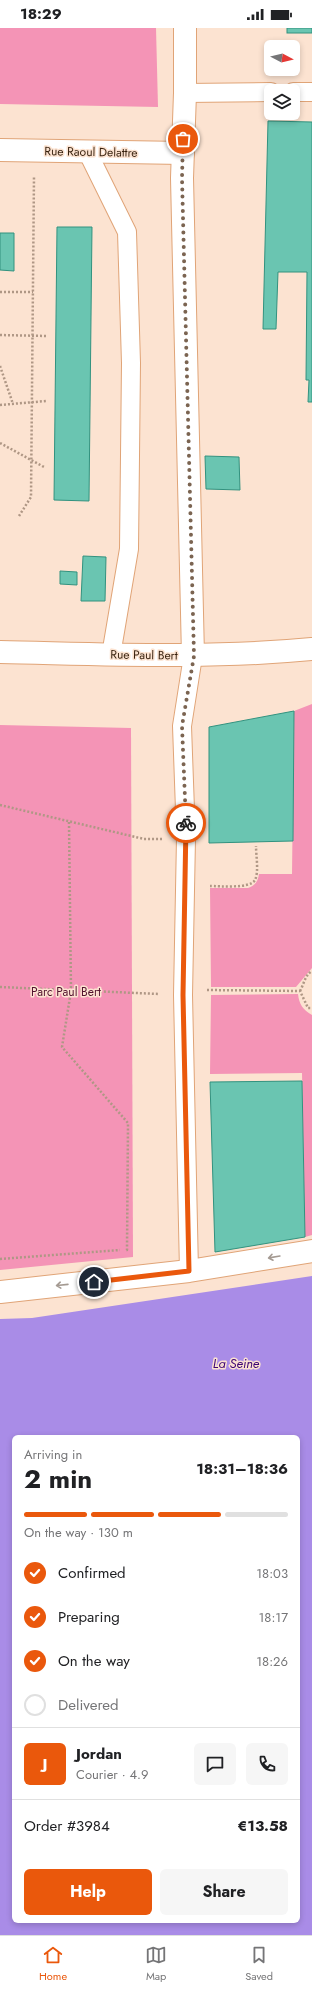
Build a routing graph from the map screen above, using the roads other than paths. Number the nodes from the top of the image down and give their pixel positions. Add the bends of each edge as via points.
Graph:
1 (185, 28) edge
2 (264, 92) edge
3 (300, 92) edge
4 (312, 92) edge
5 (185, 93) junction
6 (0, 150) edge
7 (87, 151) junction
8 (183, 153) junction
9 (312, 649) edge
10 (0, 652) edge
11 (111, 655) junction
12 (194, 656) junction
13 (312, 1250) edge
14 (189, 1271) junction
15 (0, 1292) edge

1 - 5 street
2 - 5 lane
3 - 4 lane
5 - 8 street
6 - 7 street, Rue Raoul Delattre
7 - 8 street, Rue Raoul Delattre
7 - 11 lane via 127,232 131,363 129,549
8 - 12 street
9 - 12 street, Rue Paul Bert via 265,654
10 - 11 street, Rue Paul Bert
11 - 12 street, Rue Paul Bert
12 - 14 lane via 182,726 186,838 183,995
13 -> 14 street
14 -> 15 street

